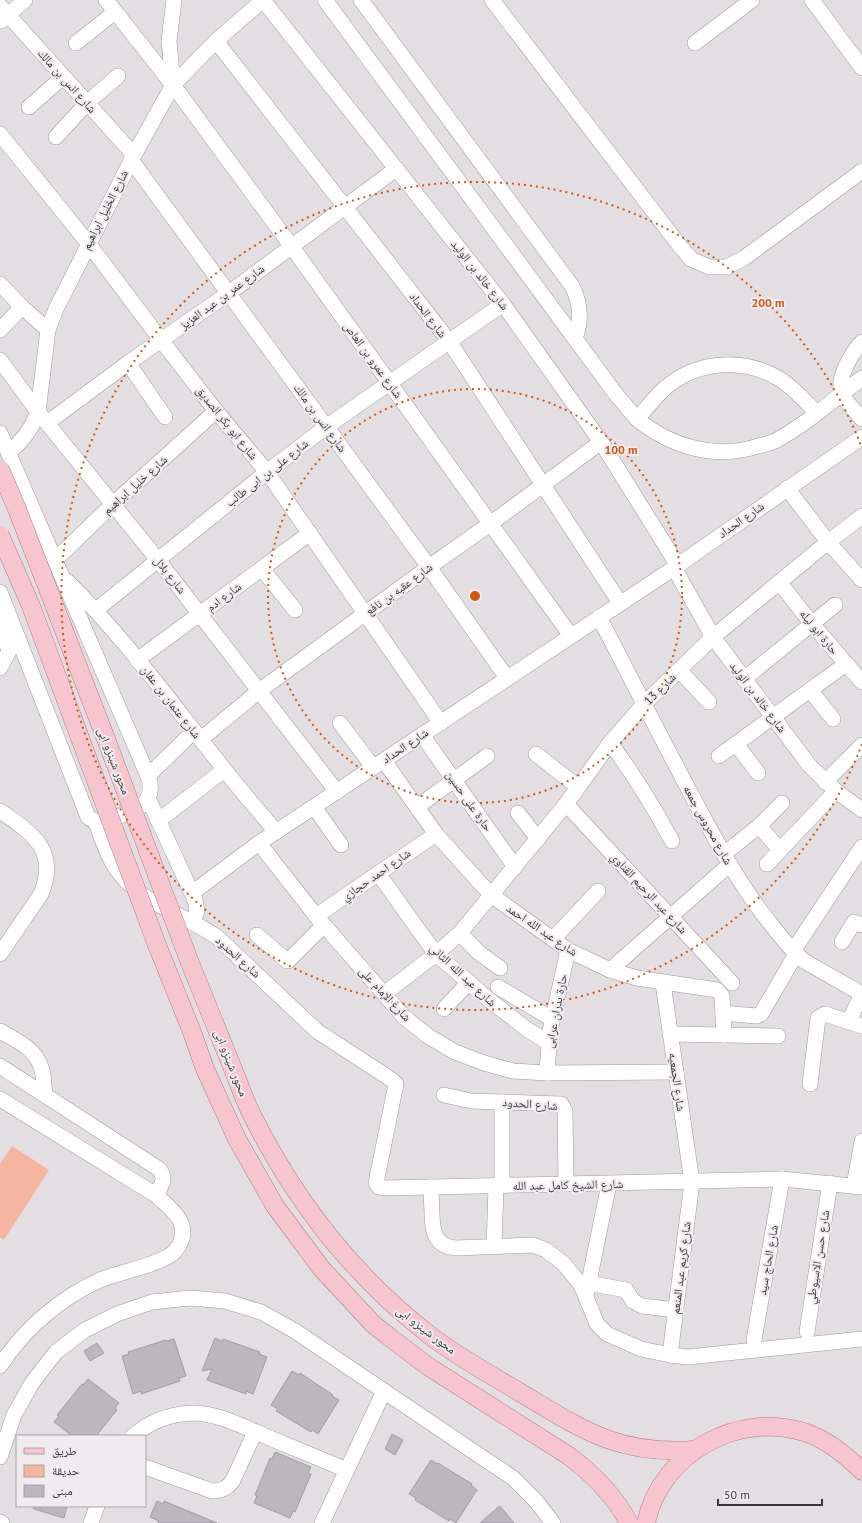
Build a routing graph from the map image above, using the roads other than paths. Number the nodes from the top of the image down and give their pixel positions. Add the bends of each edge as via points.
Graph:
1 (25, 0) edge
2 (106, 0) edge
3 (174, 0) edge
4 (263, 0) edge
5 (325, 0) edge
6 (361, 0) edge
7 (492, 0) edge
8 (752, 0) edge
9 (812, 0) edge
10 (115, 12) junction
11 (3, 14) edge
12 (216, 41) junction
13 (695, 42) dead end
14 (76, 43) dead end
15 (862, 68) edge
16 (118, 76) dead end
17 (63, 77) junction
18 (173, 85) junction
19 (87, 103) junction
20 (29, 107) dead end
21 (0, 134) edge
22 (56, 137) dead end
23 (132, 157) junction
24 (396, 169) junction
25 (862, 171) edge
26 (346, 207) junction
27 (88, 243) junction
28 (292, 247) junction
29 (0, 284) edge
30 (230, 293) junction
31 (503, 304) junction
32 (22, 307) junction
33 (0, 330) edge
34 (48, 330) junction
35 (575, 338) junction
36 (161, 340) junction
37 (449, 341) junction
38 (862, 342) edge
39 (0, 360) edge
40 (128, 363) junction
41 (862, 378) edge
42 (390, 383) junction
43 (842, 393) junction
44 (216, 411) junction
45 (817, 413) junction
46 (165, 416) dead end
47 (43, 418) junction
48 (638, 419) junction
49 (862, 419) edge
50 (326, 427) junction
51 (0, 433) edge
52 (862, 437) edge
53 (600, 442) junction
54 (8, 453) junction
55 (0, 469) edge
56 (267, 472) junction
57 (543, 485) junction
58 (787, 488) junction
59 (113, 504) junction
60 (862, 516) edge
61 (490, 524) junction
62 (310, 533) junction
63 (0, 535) edge
64 (828, 542) junction
65 (55, 560) junction
66 (158, 560) junction
67 (676, 566) junction
68 (429, 567) junction
69 (262, 568) junction
70 (61, 575) junction
71 (862, 580) edge
72 (779, 582) junction
73 (0, 592) edge
74 (620, 603) junction
75 (835, 605) dead end
76 (96, 610) junction
77 (295, 610) dead end
78 (365, 613) junction
79 (200, 614) junction
80 (599, 616) junction
81 (7, 624) edge
82 (812, 624) junction
83 (571, 636) junction
84 (713, 637) junction
85 (9, 651) junction
86 (137, 660) junction
87 (846, 664) junction
88 (0, 668) edge
89 (679, 670) junction
90 (507, 678) junction
91 (744, 679) junction
92 (862, 682) edge
93 (810, 690) junction
94 (259, 691) junction
95 (708, 702) dead end
96 (644, 704) junction
97 (772, 718) junction
98 (833, 719) dead end
99 (340, 723) dead end
100 (441, 723) junction
101 (198, 735) junction
102 (422, 735) junction
103 (610, 743) junction
104 (736, 744) junction
105 (862, 745) edge
106 (536, 754) dead end
107 (487, 756) dead end
108 (719, 756) dead end
109 (378, 764) junction
110 (224, 770) junction
111 (758, 773) dead end
112 (148, 776) junction
113 (454, 780) junction
114 (830, 786) junction
115 (578, 787) junction
116 (337, 792) junction
117 (148, 798) junction
118 (782, 803) dead end
119 (566, 804) junction
120 (314, 807) junction
121 (417, 807) junction
122 (862, 810) edge
123 (0, 811) edge
124 (518, 813) dead end
125 (158, 821) junction
126 (96, 822) junction
127 (759, 826) junction
128 (276, 832) junction
129 (436, 834) junction
130 (538, 839) junction
131 (672, 841) dead end
132 (260, 843) junction
133 (341, 845) dead end
134 (862, 847) edge
135 (780, 850) junction
136 (726, 860) junction
137 (767, 864) dead end
138 (515, 867) junction
139 (378, 873) junction
140 (598, 891) dead end
141 (192, 893) junction
142 (491, 895) junction
143 (670, 917) junction
144 (320, 921) junction
145 (193, 923) junction
146 (862, 925) edge
147 (460, 933) junction
148 (257, 935) dead end
149 (553, 939) junction
150 (842, 942) dead end
151 (568, 950) junction
152 (795, 953) junction
153 (0, 954) edge
154 (436, 954) junction
155 (500, 968) dead end
156 (610, 970) junction
157 (469, 982) junction
158 (663, 983) junction
159 (732, 983) dead end
160 (498, 987) dead end
161 (384, 994) junction
162 (862, 994) edge
163 (444, 1009) dead end
164 (723, 1013) junction
165 (552, 1019) junction
166 (855, 1023) edge
167 (0, 1031) edge
168 (670, 1034) junction
169 (724, 1035) junction
170 (778, 1036) dead end
171 (549, 1043) junction
172 (0, 1066) edge
173 (676, 1072) junction
174 (547, 1073) junction
175 (396, 1084) joint
176 (810, 1084) dead end
177 (45, 1095) junction
178 (444, 1095) dead end
179 (0, 1099) edge
180 (502, 1102) junction
181 (862, 1141) edge
182 (782, 1179) junction
183 (692, 1182) junction
184 (830, 1183) junction
185 (566, 1184) junction
186 (609, 1184) junction
187 (499, 1186) junction
188 (858, 1186) edge
189 (431, 1187) junction
190 (156, 1195) junction
191 (494, 1247) junction
192 (587, 1290) junction
193 (676, 1310) junction
194 (807, 1332) dead end
195 (862, 1339) edge
196 (754, 1340) dead end
197 (670, 1355) junction
198 (0, 1366) edge
199 (384, 1390) junction
200 (255, 1432) junction
201 (134, 1435) edge
202 (694, 1450) junction
203 (0, 1457) edge
204 (858, 1463) edge
205 (146, 1467) edge
206 (347, 1470) junction
207 (97, 1507) edge
208 (92, 1523) edge
209 (322, 1523) edge
210 (553, 1523) edge
211 (629, 1523) edge
212 (646, 1523) edge

1 - 11 street
2 - 10 street, شارع عمرو بن العاص
3 - 18 street via 169,41
4 - 12 street, شارع الخليل ابراهيم
4 - 24 street, شارع خالد بن الوليد
5 - 35 street
6 - 35 street via 572,286 580,312
7 - 25 street via 691,259 709,267 727,267 744,258
8 - 13 street
9 - 15 street
10 - 14 street
10 - 18 street, شارع عمرو بن العاص
11 - 17 street, شارع انس بن مالك
12 - 18 street, شارع الخليل ابراهيم
12 - 26 street, شارع الحداد
16 - 19 street
17 - 19 street, شارع انس بن مالك
17 - 20 street
18 - 23 street, شارع الخليل ابراهيم
18 - 28 street, شارع عمرو بن العاص
19 - 22 street
19 - 23 street, شارع انس بن مالك
21 - 27 street, شارع ابو بكر الصديق
23 - 27 street, شارع الخليل ابراهيم
23 - 30 street, شارع انس بن مالك
24 - 26 street, شارع عمر بن عبد العزيز
24 - 31 street, شارع خالد بن الوليد
26 - 28 street, شارع عمر بن عبد العزيز
26 - 37 street, شارع الحداد
27 - 34 street, شارع الخليل ابراهيم
27 - 36 street, شارع ابو بكر الصديق
28 - 30 street, شارع عمر بن عبد العزيز
28 - 42 street, شارع عمرو بن العاص
29 - 32 street
30 - 36 street, شارع عمر بن عبد العزيز
30 - 50 street, شارع انس بن مالك
31 - 37 street, شارع على بن ابى طالب
31 - 53 street, شارع خالد بن الوليد
32 - 33 street
32 - 34 street
34 - 47 street, شارع الخليل ابراهيم
35 - 48 street via 618,397
36 - 40 street, شارع عمر بن عبد العزيز
36 - 44 street, شارع ابو بكر الصديق
37 - 42 street, شارع على بن ابى طالب
37 - 57 street, شارع الحداد
38 - 43 street via 846,365
39 - 47 street, شارع بلال
40 - 46 street
40 - 47 street, شارع عمر بن عبد العزيز
41 - 43 street
42 - 50 street, شارع على بن ابى طالب
42 - 61 street, شارع عمرو بن العاص
43 - 45 street
43 - 49 street
44 - 56 street, شارع ابو بكر الصديق
44 - 59 street, شارع خليل ابراهيم
45 - 48 street via 774,441 746,450 717,452 688,448 661,436
45 - 48 street via 778,378 755,368 730,364 702,368 676,380
47 - 54 street, شارع الخليل ابراهيم via 35,422 24,439
47 - 59 street, شارع بلال
50 - 56 street, شارع على بن ابى طالب
50 - 68 street, شارع انس بن مالك
51 - 54 street
52 - 58 street, شارع الحداد
53 - 57 street, شارع عقبه بن نافع
53 - 67 street, شارع خالد بن الوليد
54 - 65 street
55 - 202 main road, محور شينزو ابى, bridge via 190,963 251,1113 274,1157 300,1198 329,1237 391,1302 434,1338 474,1365 592,1434 638,1448
56 - 62 street, شارع ابو بكر الصديق
56 - 66 street, شارع على بن ابى طالب
57 - 61 street, شارع عقبه بن نافع
57 - 74 street, شارع الحداد
58 - 64 street
58 - 67 street, شارع الحداد
59 - 65 street, شارع خليل ابراهيم
59 - 66 street, شارع بلال
60 - 64 street, شارع 13
61 - 68 street, شارع عقبه بن نافع
61 - 83 street, شارع عمرو بن العاص
62 - 69 street, شارع ادم
62 - 78 street, شارع ابو بكر الصديق
63 - 211 main road, محور شينزو ابى, bridge via 31,606 205,1069 237,1139 275,1206 321,1268 374,1324 429,1367 569,1456 610,1494
64 - 71 street
64 - 72 street, شارع 13
65 - 70 street
66 - 76 street, شارع على بن ابى طالب
66 - 79 street, شارع بلال
67 - 74 street, شارع الحداد
67 - 84 street, شارع خالد بن الوليد
68 - 78 street, شارع عقبه بن نافع
68 - 90 street, شارع انس بن مالك
69 - 77 street
69 - 79 street, شارع ادم
70 - 76 street, شارع عثمان بن عفان
70 - 112 street
72 - 82 street, حارة ابو ليله
72 - 84 street, شارع 13
73 - 81 street
74 - 80 street, شارع الحداد
75 - 82 street
76 - 86 street, شارع عثمان بن عفان
78 - 94 street, شارع عقبه بن نافع
78 - 100 street, شارع ابو بكر الصديق
79 - 86 street, شارع ادم
79 - 94 street, شارع بلال
80 - 83 street, شارع الحداد
80 - 96 street, شارع محروس جمعه
81 - 85 street
81 - 85 street
81 - 126 street via 85,813
82 - 87 street, حارة ابو ليله
82 - 91 street
83 - 90 street, شارع الحداد
84 - 89 street, شارع 13
84 - 91 street, شارع خالد بن الوليد
85 - 88 street
86 - 101 street, شارع عثمان بن عفان
87 - 92 street, حارة ابو ليله
87 - 93 street
89 - 95 street
89 - 96 street, شارع 13
90 - 100 street, شارع الحداد
91 - 97 street, شارع خالد بن الوليد
93 - 97 street
93 - 98 street
94 - 101 street, شارع عقبه بن نافع
94 - 116 street, شارع بلال
96 - 103 street, شارع 13
96 - 136 street, شارع محروس جمعه
97 - 104 street
97 - 114 street, شارع خالد بن الوليد via 809,765
99 - 109 street, شارع عبد الله احمد
100 - 102 street, شارع الحداد
101 - 110 street, شارع عثمان بن عفان
101 - 112 street, شارع عقبه بن نافع
102 - 109 street, شارع الحداد
102 - 113 street, حارة على حسين
103 - 115 street, شارع 13
103 - 131 street via 629,768
104 - 108 street
104 - 111 street
105 - 114 street
106 - 115 street
107 - 113 street
109 - 116 street, شارع الحداد
109 - 121 street, شارع عبد الله احمد
110 - 125 street
110 - 128 street, شارع عثمان بن عفان
112 - 117 street via 151,788
113 - 121 street
113 - 138 street, حارة على حسين
114 - 122 street, شارع خالد بن الوليد
114 - 135 street
115 - 119 street, شارع 13
116 - 120 street, شارع الحداد
117 - 125 street
117 - 126 street via 140,807 104,822
118 - 127 street
119 - 130 street, شارع 13
119 - 143 street, شارع عبد الرحيم القناوي
120 - 128 street, شارع الحداد
120 - 133 street
121 - 129 street, شارع عبد الله احمد
123 - 153 street via 32,834 39,842 47,862 45,884 41,894
124 - 130 street
125 - 141 street
126 - 145 street, شارع الحدود via 108,856 124,879 145,897
127 - 135 street
127 - 136 street
128 - 132 street, شارع الحداد
129 - 139 street, شارع احمد حجازي
129 - 142 street, شارع عبد الله احمد
130 - 138 street, شارع 13
132 - 141 street, شارع الحداد
132 - 144 street, شارع الإمام على
134 - 152 street
135 - 137 street
136 - 143 street
136 - 152 street, شارع محروس جمعه via 759,910
138 - 142 street, شارع 13
139 - 144 street, شارع احمد حجازي
139 - 154 street, شارع عبد الله الثاني
140 - 149 street
141 - 145 street via 197,905
142 - 147 street, شارع 13
142 - 149 street, شارع عبد الله احمد
143 - 156 street
143 - 159 street, شارع عبد الرحيم القناوي
144 - 148 street, شارع احمد حجازي via 288,961
144 - 161 street, شارع الإمام على
145 - 175 street, شارع الحدود via 225,943 317,1031
146 - 150 street via 852,923
147 - 154 street, شارع 13
147 - 155 street via 478,952
149 - 151 street, شارع عبد الله احمد
151 - 156 street, شارع عبد الله احمد
151 - 165 street, حارة بدران عرابى
152 - 162 street, شارع محروس جمعه via 804,961
152 - 164 street via 761,1014 756,1016
154 - 157 street, شارع عبد الله الثاني
154 - 161 street, شارع 13
156 - 158 street, شارع عبد الله احمد
157 - 163 street
157 - 171 street, شارع عبد الله الثاني via 508,1015
158 - 164 street, شارع عبد الله احمد via 717,990 722,996
158 - 168 street, شارع الجمعيه
160 - 165 street
161 - 174 street, شارع الإمام على via 404,1017 428,1036 455,1052 513,1070
162 - 166 street
164 - 169 street, شارع عبد الله احمد
165 - 171 street, حارة بدران عرابى
166 - 176 street via 825,1014 818,1018
167 - 177 street via 34,1054 42,1070
168 - 169 street
168 - 173 street, شارع الجمعيه
169 - 170 street
171 - 174 street, حارة بدران عرابى
172 - 177 street
173 - 174 street, شارع الإمام على
173 - 183 street, شارع الجمعيه
175 - 189 street, شارع الشيخ كامل عبد الله via 376,1183 385,1188
177 - 190 street via 158,1169 164,1177
178 - 180 street, شارع الحدود via 471,1101
179 - 190 street
180 - 185 street, شارع الحدود via 562,1104 565,1110
180 - 187 street
181 - 188 street
182 - 183 street, شارع الشيخ كامل عبد الله
182 - 184 street, شارع الشيخ كامل عبد الله
182 - 196 street, شارع الحاج سيد
183 - 186 street, شارع الشيخ كامل عبد الله
183 - 193 street, شارع كريم عبد المنعم
184 - 188 street, شارع الشيخ كامل عبد الله
184 - 194 street, شارع حسن الاسيوطي
185 - 186 street, شارع الشيخ كامل عبد الله
185 - 187 street, شارع الشيخ كامل عبد الله
186 - 192 street
187 - 189 street, شارع الشيخ كامل عبد الله
187 - 191 street
189 - 191 street via 433,1231 441,1244 455,1248
190 - 198 street via 174,1212 182,1224 183,1237 175,1251 163,1259 101,1279 66,1299 36,1322 10,1350
191 - 192 street via 532,1245 546,1250 563,1263
192 - 193 street via 626,1290 633,1301 642,1306
192 - 197 street via 597,1324 607,1334 641,1349
193 - 197 street, شارع كريم عبد المنعم
195 - 197 street via 688,1357
199 - 203 street via 295,1331 261,1312 218,1300 190,1298 152,1302 117,1314 85,1330 56,1352 32,1383 14,1415
199 - 206 street
199 - 210 street via 513,1478
200 - 201 street via 211,1415 192,1413 156,1421
200 - 205 street via 233,1480 225,1489 212,1490
200 - 206 street
202 - 204 main road via 708,1441 730,1433 757,1427 774,1427 807,1433
202 - 212 main road via 681,1461 660,1487 652,1502
206 - 209 street
207 - 208 street

